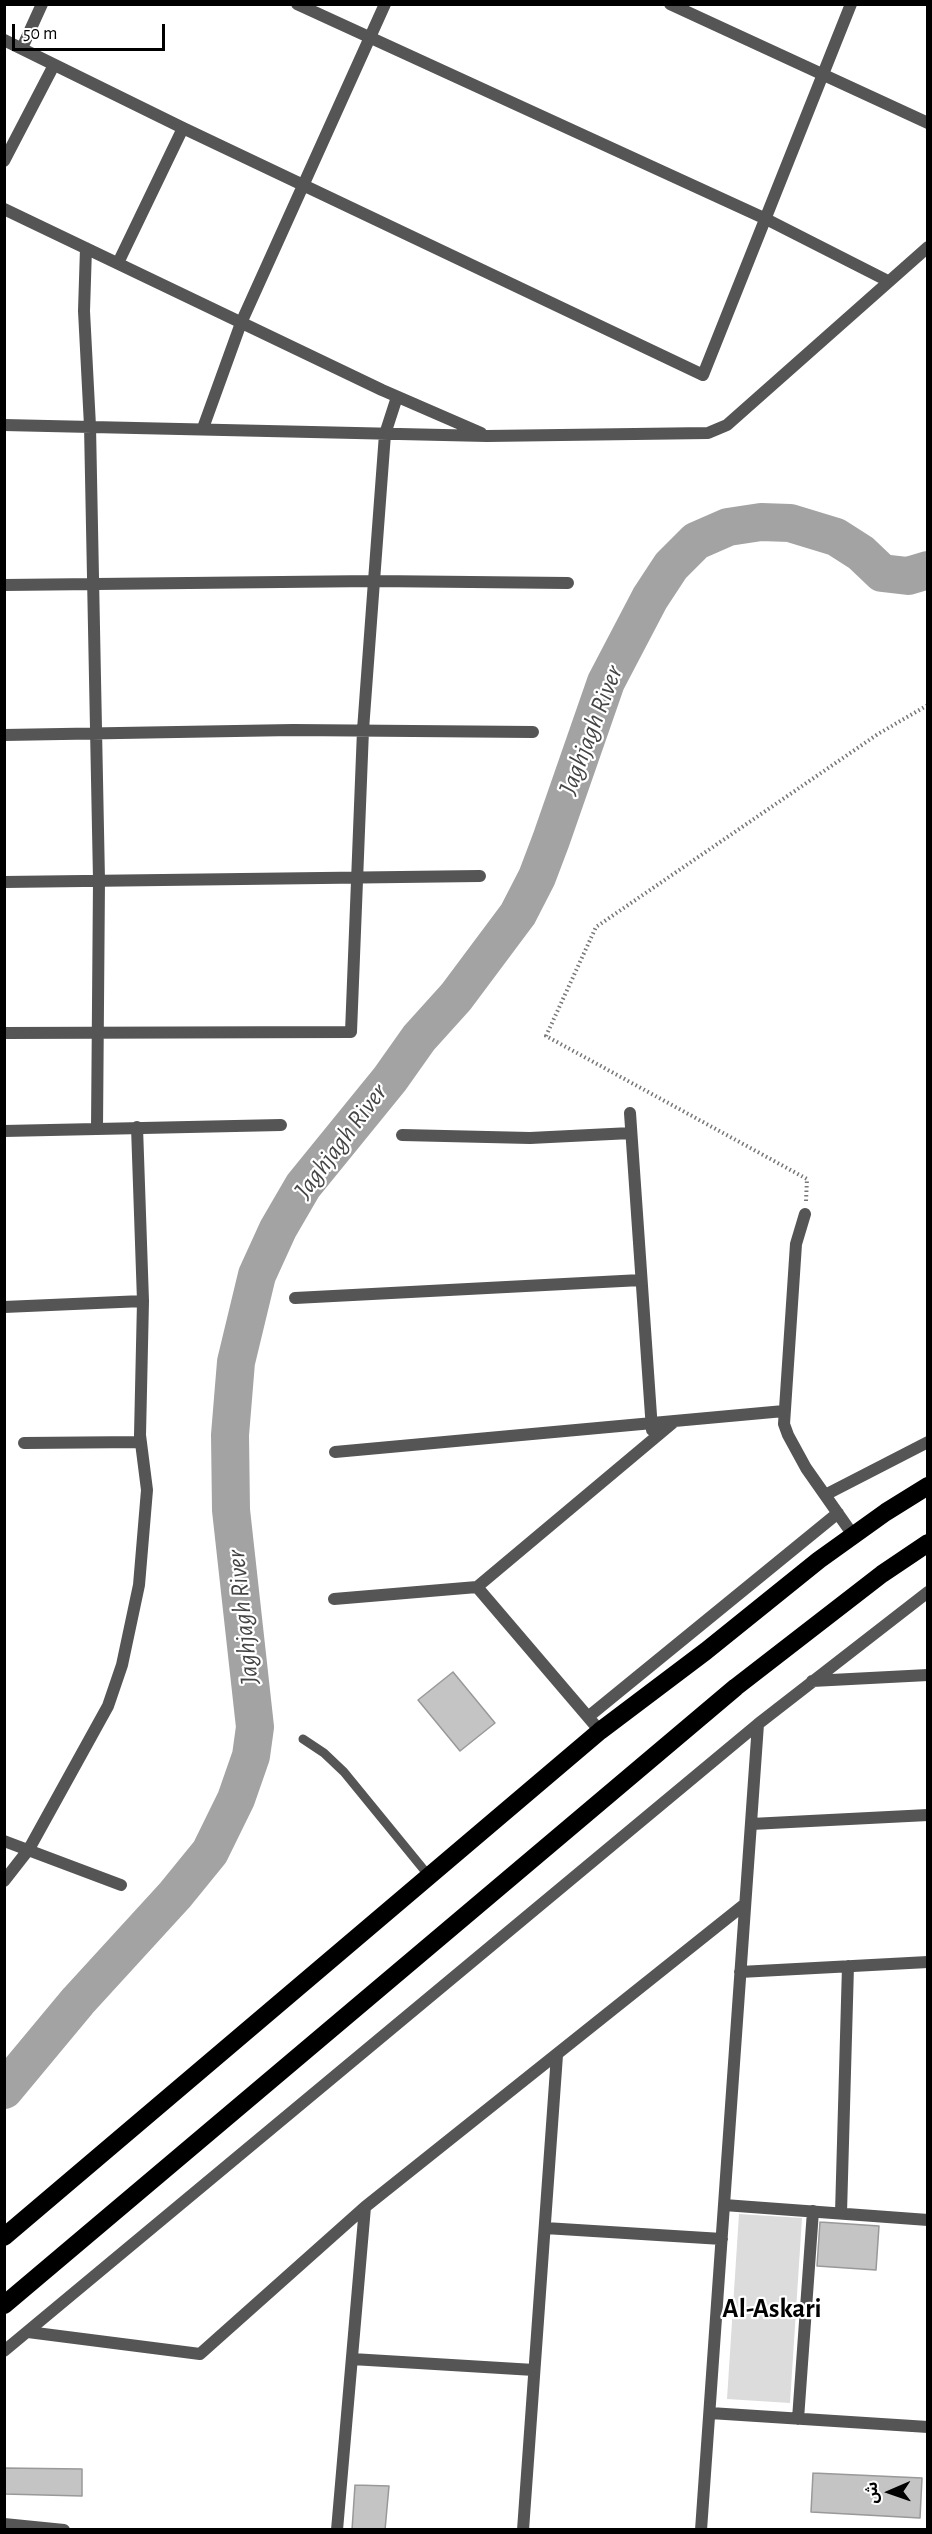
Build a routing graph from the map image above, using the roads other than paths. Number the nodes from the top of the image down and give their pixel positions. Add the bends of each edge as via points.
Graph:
1 (42, 4) edge
2 (297, 4) edge
3 (385, 4) edge
4 (670, 4) edge
5 (851, 4) edge
6 (370, 38) junction
7 (4, 40) edge
8 (22, 48) junction
9 (54, 65) junction
10 (822, 76) junction
11 (927, 123) edge
12 (183, 128) junction
13 (4, 161) edge
14 (303, 185) junction
15 (4, 209) edge
16 (766, 219) junction
17 (927, 247) edge
18 (86, 248) junction
19 (118, 263) junction
20 (888, 281) junction
21 (241, 323) junction
22 (397, 397) junction
23 (4, 425) edge
24 (90, 426) junction
25 (203, 428) junction
26 (385, 434) junction
27 (487, 436) junction
28 (374, 581) junction
29 (568, 583) dead end
30 (93, 584) junction
31 (4, 585) edge
32 (363, 730) junction
33 (533, 732) dead end
34 (97, 733) junction
35 (4, 735) edge
36 (480, 876) dead end
37 (357, 877) junction
38 (99, 880) junction
39 (4, 882) edge
40 (98, 1030) junction
41 (4, 1033) edge
42 (630, 1113) dead end
43 (281, 1125) dead end
44 (137, 1127) junction
45 (97, 1128) junction
46 (4, 1131) edge
47 (631, 1133) junction
48 (402, 1135) dead end
49 (805, 1214) road end
50 (642, 1280) junction
51 (296, 1298) dead end
52 (143, 1301) junction
53 (4, 1307) edge
54 (784, 1412) junction
55 (675, 1421) junction
56 (652, 1423) junction
57 (653, 1440) junction
58 (141, 1442) junction
59 (927, 1442) edge
60 (24, 1443) dead end
61 (334, 1452) dead end
62 (927, 1486) edge
63 (825, 1495) junction
64 (838, 1513) junction
65 (853, 1535) junction
66 (927, 1543) edge
67 (477, 1587) junction
68 (927, 1592) edge
69 (334, 1599) dead end
70 (927, 1675) edge
71 (812, 1681) junction
72 (594, 1724) junction
73 (758, 1724) junction
74 (303, 1740) dead end
75 (927, 1815) edge
76 (751, 1824) junction
77 (4, 1841) edge
78 (29, 1849) junction
79 (429, 1876) junction
80 (4, 1881) edge
81 (121, 1885) dead end
82 (745, 1904) junction
83 (927, 1962) edge
84 (848, 1966) junction
85 (740, 1972) junction
86 (556, 2055) junction
87 (724, 2205) junction
88 (365, 2207) junction
89 (813, 2211) junction
90 (841, 2213) junction
91 (927, 2220) edge
92 (545, 2228) junction
93 (4, 2237) edge
94 (722, 2240) junction
95 (4, 2305) edge
96 (28, 2332) junction
97 (4, 2351) edge
98 (352, 2358) junction
99 (534, 2370) junction
100 (710, 2413) junction
101 (798, 2419) junction
102 (927, 2427) edge
103 (4, 2524) edge
104 (64, 2529) edge
105 (337, 2529) edge
106 (523, 2529) edge
107 (701, 2529) edge

1 - 8 street
2 - 6 street
3 - 6 street
4 - 10 street
5 - 10 street
6 - 14 street
6 - 16 street
7 - 8 street
8 - 9 street
9 - 12 street
9 - 13 street
10 - 11 street
10 - 16 street
12 - 14 street
12 - 19 street
14 - 16 street via 703,375
14 - 21 street
15 - 18 street
16 - 20 street
17 - 20 street
18 - 19 street
18 - 24 street via 84,311
19 - 21 street
20 - 27 street via 718,430 693,435
21 - 22 street
21 - 25 street
22 - 26 street
22 - 27 street
23 - 24 street
24 - 25 street
24 - 30 street
25 - 26 street
26 - 27 street
26 - 28 street
28 - 29 street
28 - 30 street
28 - 32 street
30 - 31 street
30 - 34 street
32 - 33 street
32 - 34 street
32 - 37 street
34 - 35 street
34 - 38 street
36 - 37 street
37 - 38 street
37 - 40 street via 351,1032
38 - 39 street
38 - 40 street
40 - 41 street
40 - 45 street
42 - 47 street
43 - 44 street
44 - 45 street
44 - 52 street
45 - 46 street
47 - 48 street via 530,1138
47 - 50 street
49 - 54 street via 796,1244
50 - 51 street
50 - 56 street
52 - 53 street
52 - 58 street
54 - 55 street
54 - 63 street via 788,1435
55 - 56 street
55 - 57 street
56 - 57 street
56 - 61 street
57 - 67 street
58 - 60 street
58 - 78 street via 147,1490 145,1522 139,1585 122,1665 108,1706
59 - 63 street
62 - 65 highway
63 - 64 street
64 - 65 street
64 - 72 street
65 - 72 highway
66 - 95 highway via 736,1687
67 - 69 street
67 - 72 street
68 - 71 street
70 - 71 street
71 - 73 street
72 - 79 highway
73 - 76 street
73 - 96 street
74 - 79 lane via 344,1772
75 - 76 street
76 - 82 street
77 - 78 street
78 - 80 street
78 - 81 street
79 - 93 highway
82 - 85 street
82 - 86 street
83 - 84 street
84 - 85 street
84 - 90 street
85 - 87 street
86 - 88 street
86 - 92 street
87 - 89 street
87 - 94 street
88 - 96 street via 200,2354
88 - 98 street
89 - 90 street
89 - 101 street
90 - 91 street
92 - 94 street
92 - 99 street
94 - 100 street
96 - 97 street
98 - 99 street
98 - 105 street
99 - 106 street
100 - 101 street
100 - 107 street
101 - 102 street
103 - 104 street

